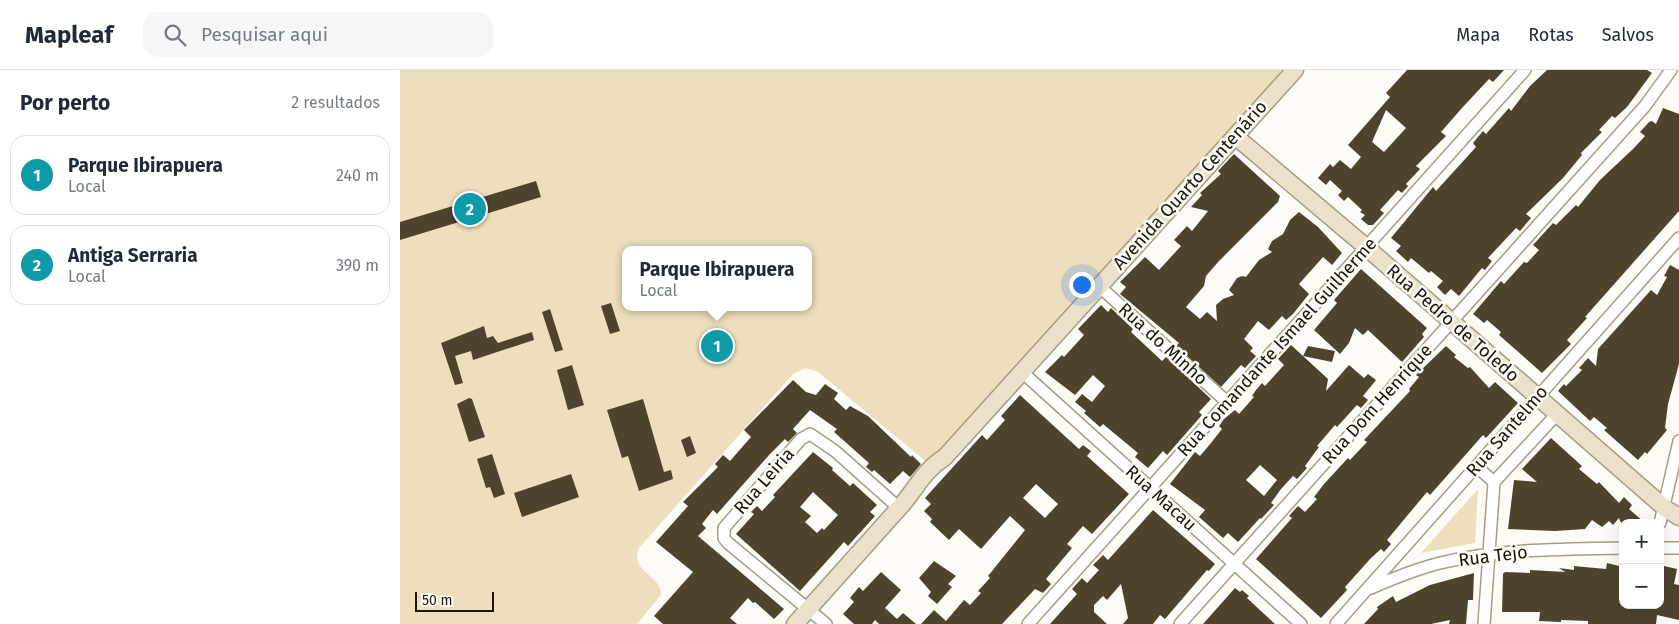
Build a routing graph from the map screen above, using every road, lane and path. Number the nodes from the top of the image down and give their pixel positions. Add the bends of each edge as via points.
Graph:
1 (1295, 70) edge
2 (1525, 70) edge
3 (1671, 70) edge
4 (1235, 136) junction
5 (1679, 238) edge
6 (1366, 247) junction
7 (1099, 286) junction
8 (1450, 322) junction
9 (1021, 372) junction
10 (1536, 397) junction
11 (1227, 402) junction
12 (1556, 415) junction
13 (1679, 441) edge
14 (1476, 466) junction
15 (1494, 482) junction
16 (1150, 488) junction
17 (902, 505) junction
18 (1670, 516) edge
19 (1619, 548) edge
20 (1664, 548) edge
21 (1679, 548) edge
22 (1489, 555) junction
23 (1234, 564) junction
24 (1368, 590) junction
25 (808, 609) junction
26 (795, 624) edge
27 (826, 624) edge
28 (1028, 624) edge
29 (1180, 624) edge
30 (1300, 624) edge
31 (1336, 624) edge
32 (1484, 624) edge

1 - 4 street, Avenida Quarto Centenário
2 - 6 street, Rua Comandante Ismael Guilherme
3 - 8 street, Rua Dom Henrique via 1645,106
4 - 6 street, Rua Pedro de Toledo
4 - 7 street, Avenida Quarto Centenário
5 - 10 street, Rua Santelmo
6 - 8 street, Rua Pedro de Toledo
6 - 11 street, Rua Comandante Ismael Guilherme
7 - 9 street, Avenida Quarto Centenário
7 - 11 street, Rua do Minho
8 - 10 street, Rua Pedro de Toledo
8 - 23 street, Rua Dom Henrique
9 - 16 street, Rua Macau
9 - 17 street, Avenida Quarto Centenário via 945,457 920,479
10 - 12 street, Rua Pedro de Toledo
10 - 14 street, Rua Santelmo
11 - 16 street, Rua Comandante Ismael Guilherme
12 - 15 street
12 - 18 street, Rua Pedro de Toledo
13 - 18 street
14 - 15 street
14 - 24 street, Rua Santelmo
15 - 22 street
16 - 23 street, Rua Macau
16 - 28 street, Rua Comandante Ismael Guilherme
17 - 25 street, Avenida Quarto Centenário
17 - 25 street, Rua Leiria via 815,436 801,438 724,528 723,534 728,542
19 - 22 street, Rua Tejo
20 - 21 street
22 - 24 street, Rua Tejo via 1440,563
22 - 32 street
23 - 29 street, Rua Dom Henrique
23 - 30 street, Rua Macau
24 - 31 street, Rua Santelmo
25 - 26 street, Avenida Quarto Centenário
25 - 27 street

